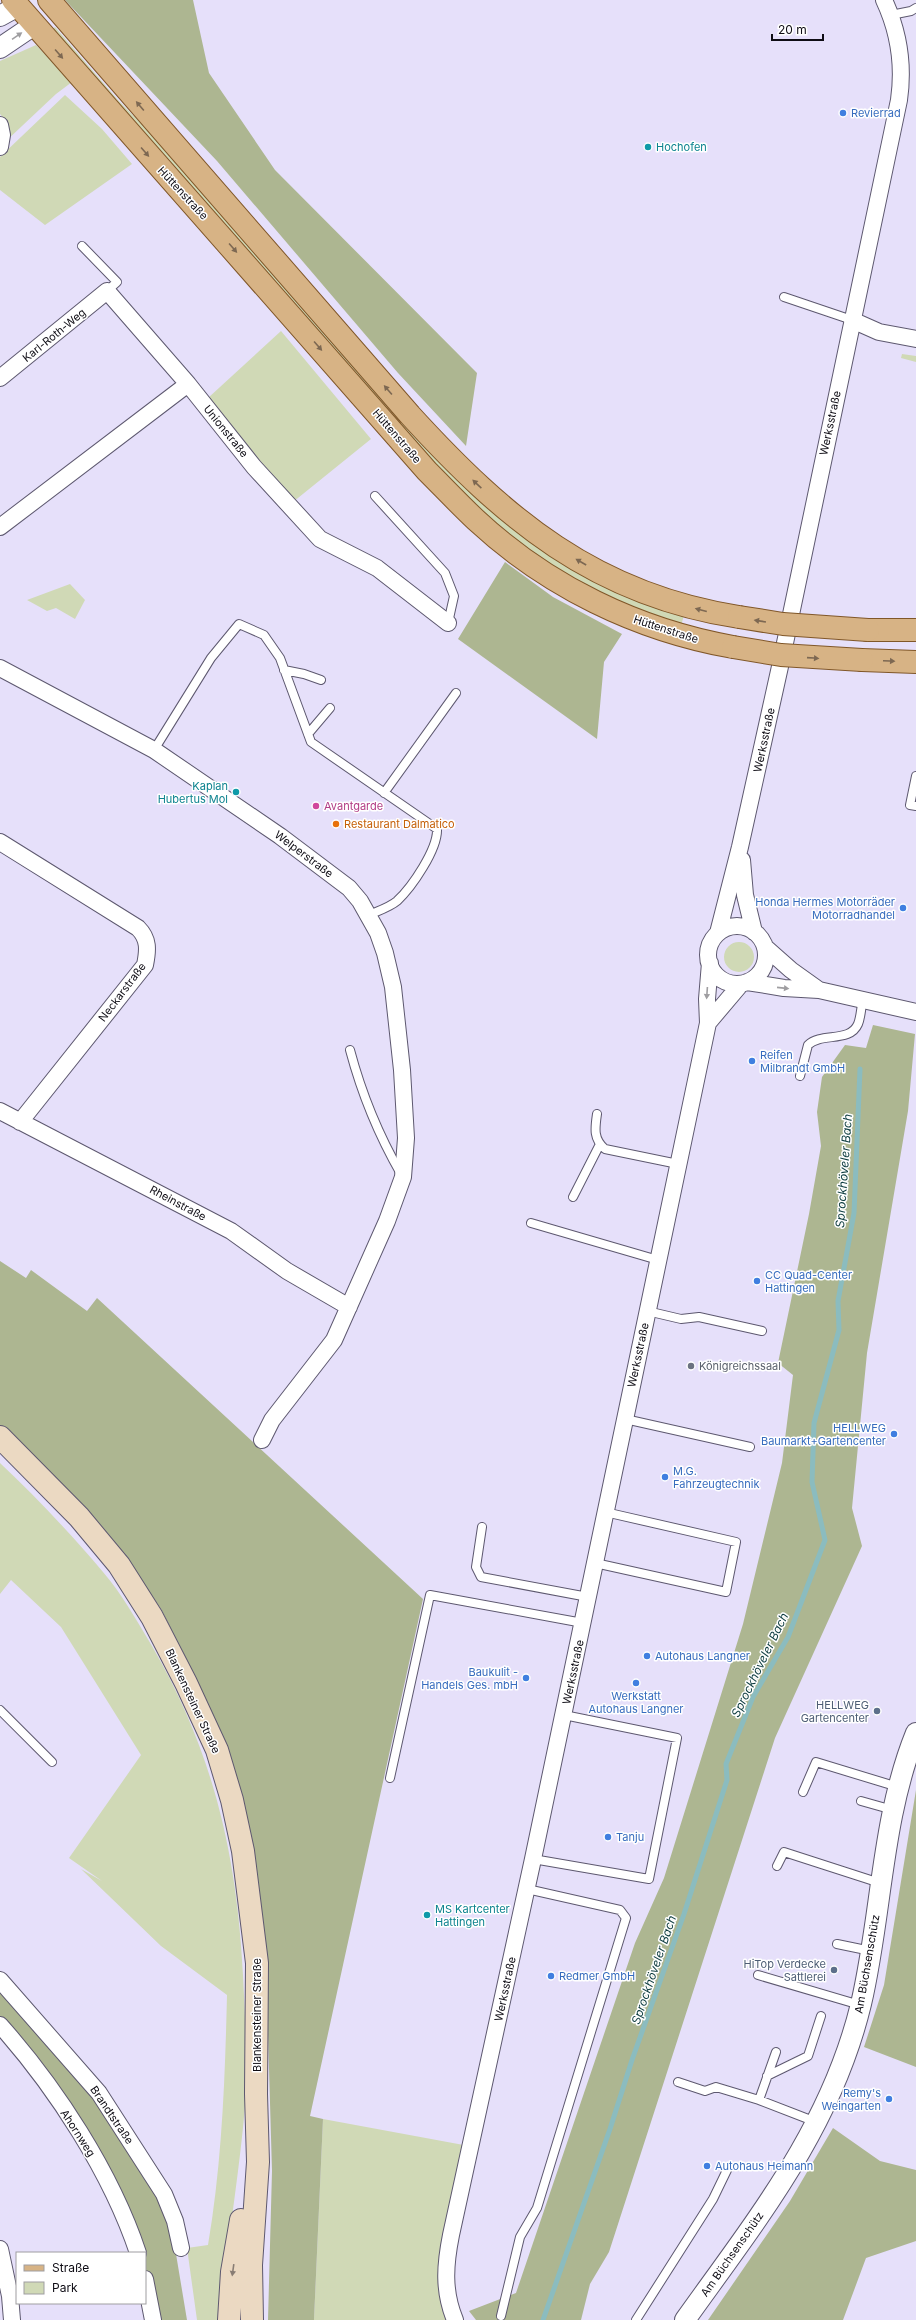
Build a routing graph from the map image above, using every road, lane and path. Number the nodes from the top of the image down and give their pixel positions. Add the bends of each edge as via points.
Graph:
1 (43, 0) edge
2 (48, 0) edge
3 (884, 0) edge
4 (10, 7) edge
5 (916, 8) edge
6 (891, 15) junction
7 (34, 25) junction
8 (0, 48) edge
9 (0, 125) edge
10 (0, 147) edge
11 (82, 246) dead end
12 (107, 291) junction
13 (784, 297) dead end
14 (852, 320) junction
15 (916, 339) edge
16 (0, 378) edge
17 (188, 384) junction
18 (375, 496) dead end
19 (0, 527) edge
20 (448, 624) joint
21 (916, 630) edge
22 (916, 662) edge
23 (0, 668) edge
24 (284, 670) junction
25 (321, 680) dead end
26 (456, 693) dead end
27 (330, 708) dead end
28 (308, 734) junction
29 (154, 750) junction
30 (916, 776) edge
31 (384, 793) junction
32 (916, 806) edge
33 (0, 842) edge
34 (740, 847) junction
35 (369, 915) junction
36 (754, 932) junction
37 (718, 934) junction
38 (765, 947) junction
39 (710, 963) junction
40 (744, 983) junction
41 (820, 990) junction
42 (863, 1000) junction
43 (916, 1012) edge
44 (708, 1023) junction
45 (350, 1050) dead end
46 (800, 1076) dead end
47 (0, 1111) edge
48 (597, 1114) dead end
49 (20, 1122) junction
50 (600, 1144) junction
51 (678, 1164) junction
52 (403, 1177) junction
53 (573, 1197) dead end
54 (531, 1223) dead end
55 (658, 1260) junction
56 (349, 1307) junction
57 (647, 1311) junction
58 (762, 1331) dead end
59 (625, 1419) junction
60 (0, 1437) edge
61 (262, 1440) dead end
62 (750, 1447) dead end
63 (605, 1512) junction
64 (482, 1527) dead end
65 (595, 1563) junction
66 (588, 1597) junction
67 (583, 1623) junction
68 (0, 1710) edge
69 (564, 1714) junction
70 (916, 1733) edge
71 (52, 1762) dead end
72 (390, 1778) dead end
73 (899, 1788) junction
74 (803, 1792) dead end
75 (862, 1801) dead end
76 (894, 1810) junction
77 (533, 1859) junction
78 (777, 1866) dead end
79 (881, 1883) junction
80 (527, 1889) junction
81 (837, 1944) dead end
82 (871, 1951) junction
83 (758, 1975) dead end
84 (0, 1980) edge
85 (860, 2005) junction
86 (821, 2016) dead end
87 (0, 2025) edge
88 (776, 2052) dead end
89 (767, 2076) junction
90 (678, 2082) dead end
91 (256, 2094) junction
92 (759, 2100) junction
93 (817, 2123) junction
94 (728, 2168) dead end
95 (181, 2248) dead end
96 (0, 2249) edge
97 (138, 2252) edge
98 (146, 2284) edge
99 (501, 2316) dead end
100 (12, 2320) edge
101 (153, 2320) edge
102 (228, 2320) edge
103 (252, 2320) edge
104 (455, 2320) edge
105 (636, 2320) edge
106 (685, 2320) edge

1 - 4 main road
2 - 7 main road
21 -> 2 main road, bridge via 868,630 783,624 702,611 623,585 557,548 503,508 456,465
3 - 6 street, Werksstraße
4 - 7 main road, Hüttenstraße
5 - 6 lane
6 - 14 street, Werksstraße via 896,31 902,80
8 -> 7 street
7 -> 22 main road, Hüttenstraße, bridge via 427,471 476,520 526,560 611,611 694,639 781,655
9 - 10 street
11 - 12 lane, Karl-Roth-Weg via 117,282
12 - 16 street, Karl-Roth-Weg
12 - 17 street
13 - 14 lane
14 - 15 street via 880,332
14 - 34 street, Werksstraße
17 - 19 street
17 - 20 street, Unionstraße via 254,467 320,539 378,568
18 - 20 lane via 446,573 454,596
23 - 29 street, Welperstraße
24 - 25 lane
24 - 28 lane
24 - 29 lane via 280,658 264,635 239,624 211,658
26 - 31 lane
27 - 28 lane
28 - 31 lane via 311,742
29 - 35 street, Welperstraße via 280,836 342,884 360,901
30 - 32 lane via 910,805
31 - 35 lane via 437,828 437,836 435,845 415,878 396,902
33 - 49 street, Neckarstraße via 138,928 145,936 148,953 145,965
34 - 36 street, Werksstraße via 745,895
34 - 37 street, Werksstraße
35 - 52 street, Welperstraße via 385,952 393,987 406,1138
36 - 37 street via 744,927 733,926
36 - 38 street, Werksstraße
37 - 39 street, Werksstraße via 710,946
38 - 40 street, Werksstraße via 766,955 761,972
38 - 41 street, Werksstraße via 791,970
39 - 40 street, Werksstraße via 720,978 728,983
39 -> 44 street, Werksstraße via 706,1000
40 -> 41 street, Werksstraße
40 - 44 street, Werksstraße
41 - 42 street, Werksstraße
42 - 43 street, Werksstraße
42 - 46 lane via 855,1028 844,1035 818,1039 808,1045
44 - 51 street, Werksstraße
45 - 52 lane via 367,1107 384,1145
47 - 49 street, Rheinstraße
48 - 50 lane via 595,1134
49 - 56 street, Rheinstraße via 231,1231 287,1271
50 - 51 lane via 605,1149
50 - 53 lane
51 - 55 street, Werksstraße
52 - 56 street via 387,1221
54 - 55 lane
55 - 57 street, Werksstraße
56 - 61 street via 334,1340 272,1420
57 - 58 lane via 681,1320 699,1318
57 - 59 street, Werksstraße
59 - 62 lane
59 - 63 street, Werksstraße
60 - 91 main road, Blankensteiner Straße via 80,1517 119,1566 152,1617 217,1750 237,1822 251,1907 257,1963
63 - 65 street, Werksstraße
63 - 65 lane via 736,1542 726,1592
64 - 66 lane via 476,1567 481,1577
65 - 66 street, Werksstraße
66 - 67 street, Werksstraße
67 - 69 street, Werksstraße
67 - 72 lane via 430,1595
68 - 71 lane
69 - 77 street, Werksstraße
69 - 77 lane via 677,1738 648,1879
70 - 73 street, Am Büchsenschütz
73 - 74 lane via 816,1762
73 - 76 street, Am Büchsenschütz
75 - 76 lane
76 - 79 street, Am Büchsenschütz
77 - 80 street, Werksstraße
78 - 79 lane via 784,1852
79 - 82 street, Am Büchsenschütz
80 - 99 lane via 620,1910 626,1918 537,2208 520,2237
80 - 104 street, Werksstraße via 450,2235 445,2286
81 - 82 lane
82 - 85 street, Am Büchsenschütz
83 - 85 lane
84 - 95 street, Brandtstraße via 99,2093 164,2194 175,2222
85 - 93 street, Am Büchsenschütz via 841,2070
86 - 89 lane via 808,2056
87 - 97 street, Ahornweg via 18,2045 87,2144
88 - 89 lane
89 - 92 lane
90 - 92 lane via 706,2091 716,2087
91 -> 102 main road, Blankensteiner Straße
91 - 103 main road, Blankensteiner Straße via 258,2162 251,2265
92 - 93 lane
93 - 106 street, Am Büchsenschütz via 794,2164
94 - 105 lane via 713,2199
96 - 100 street via 10,2296
98 - 101 street

